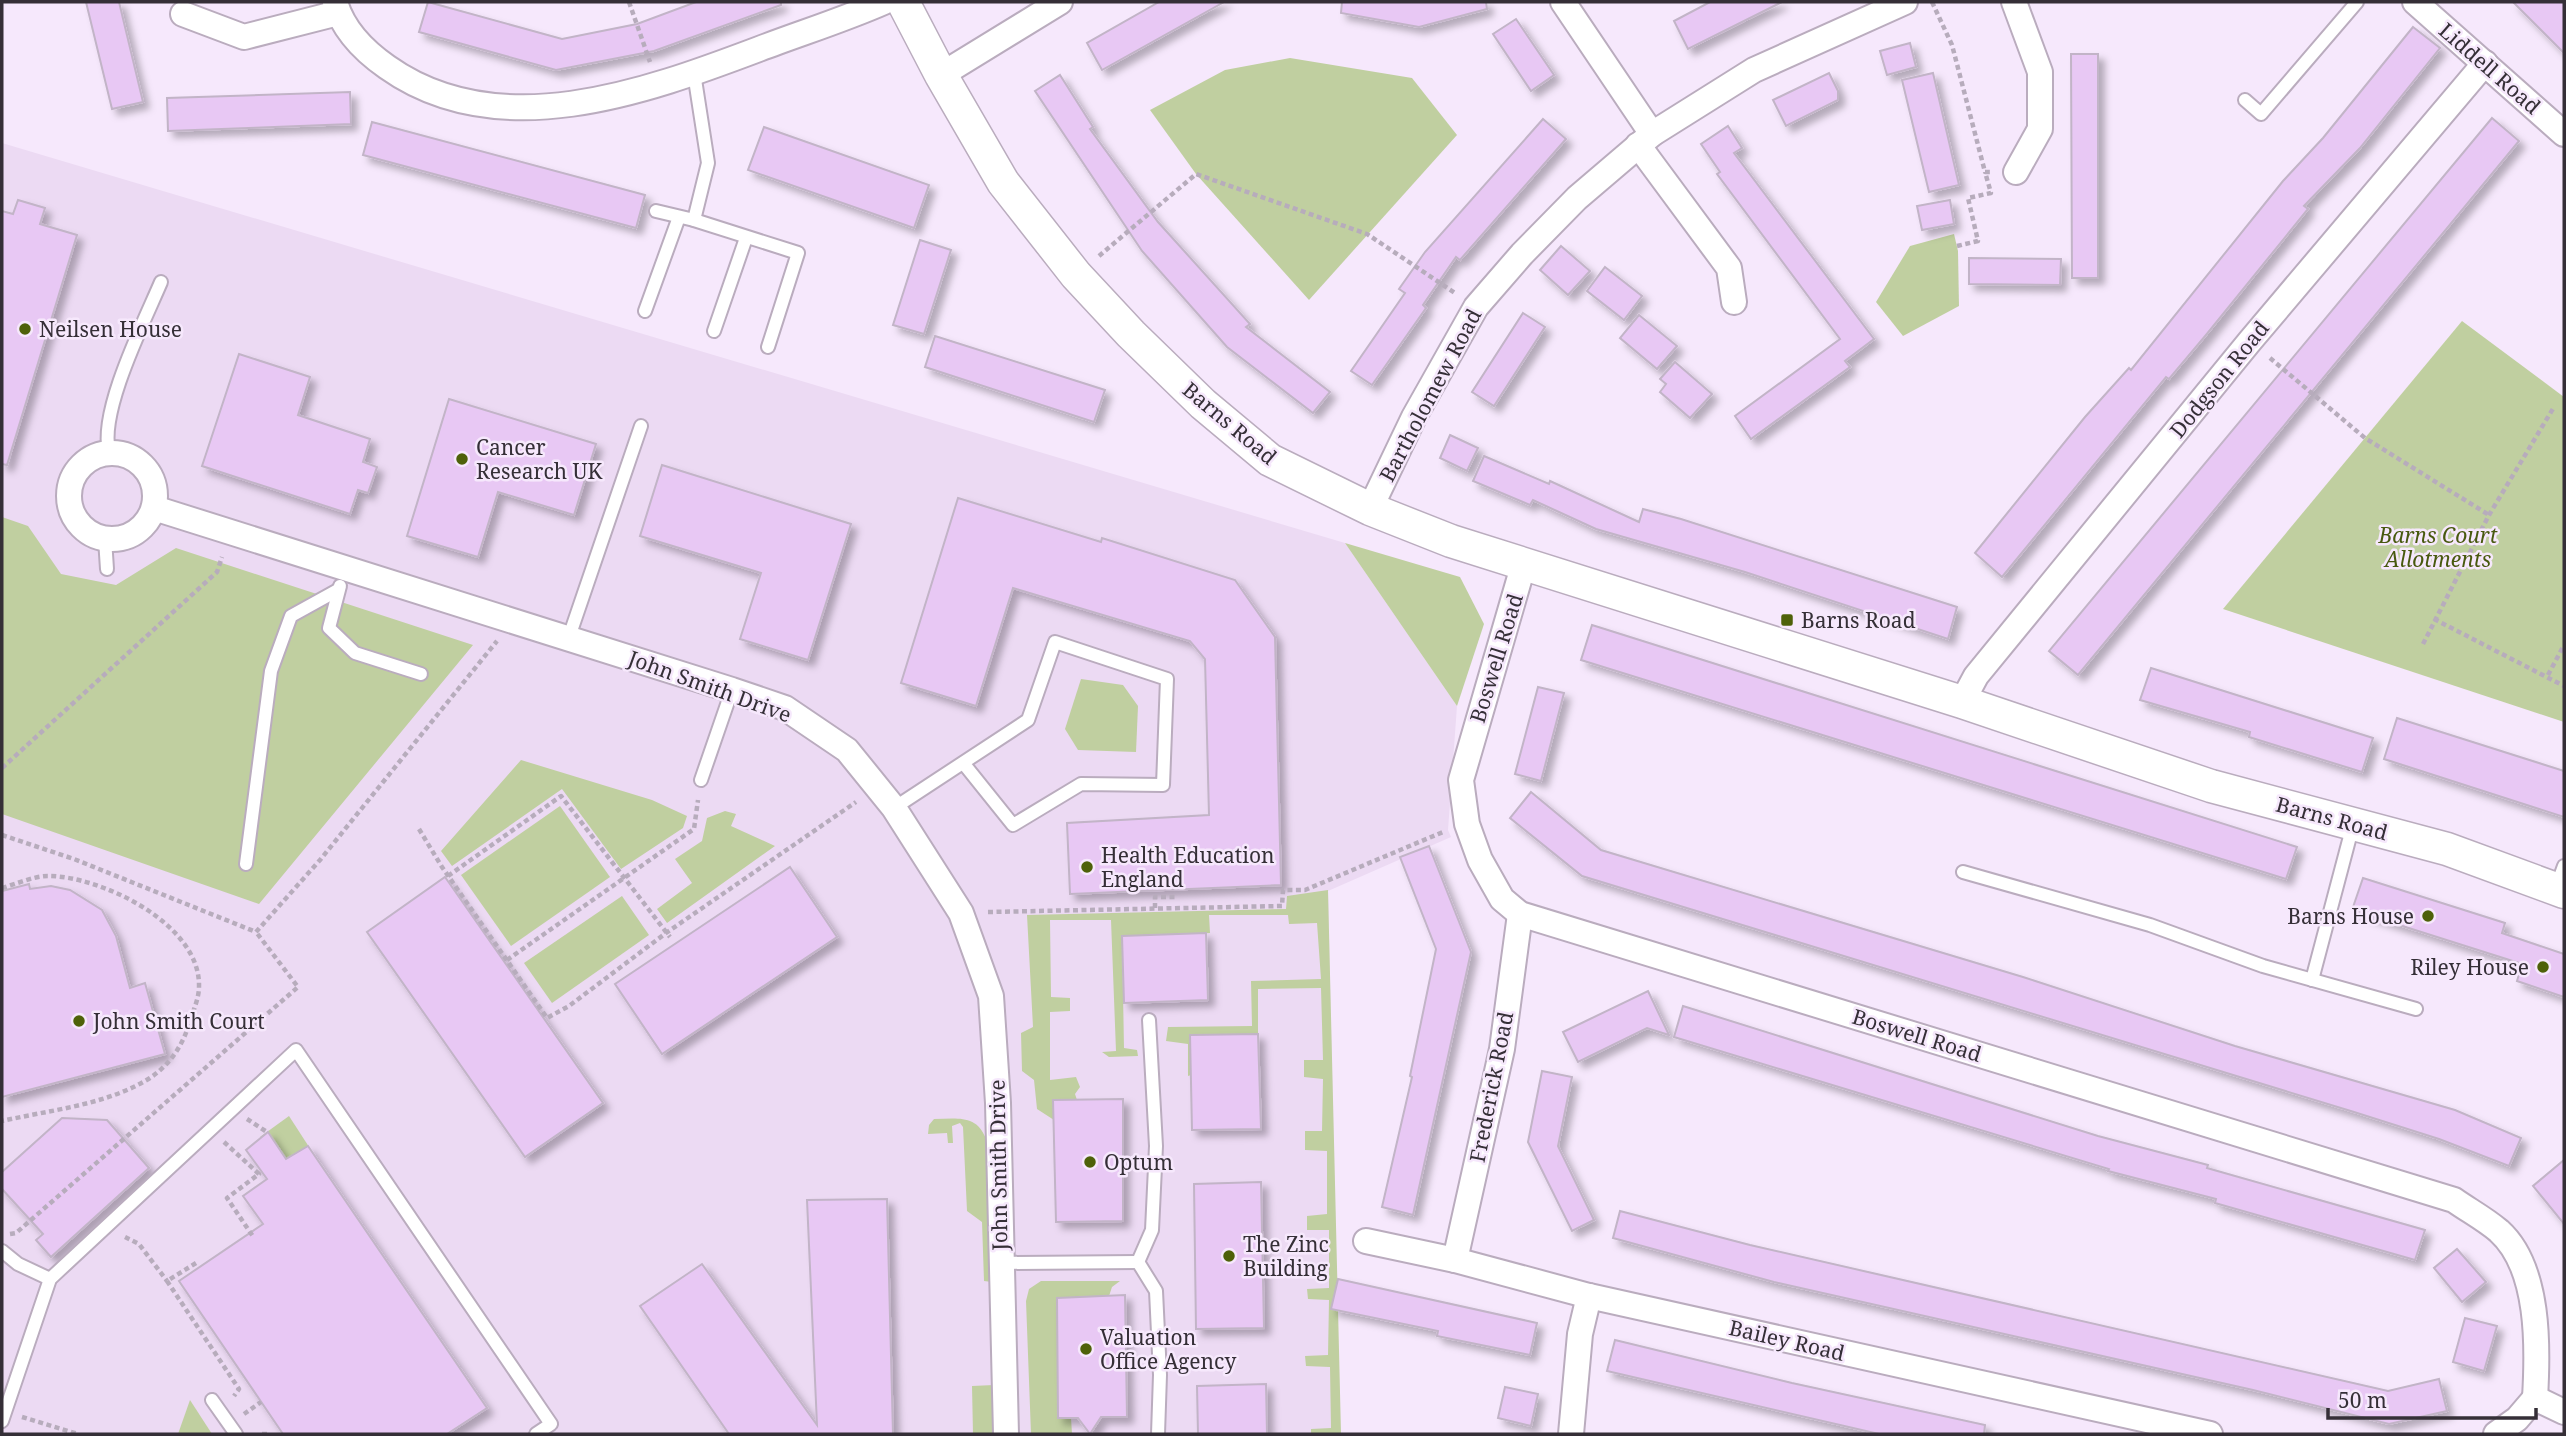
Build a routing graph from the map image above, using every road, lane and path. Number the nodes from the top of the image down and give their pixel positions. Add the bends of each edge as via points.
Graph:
1 (629, 2) edge
2 (884, 2) edge
3 (903, 2) edge
4 (1060, 2) edge
5 (1563, 2) edge
6 (1905, 2) edge
7 (1932, 2) edge
8 (2014, 2) edge
9 (2357, 2) edge
10 (2415, 2) edge
11 (337, 7) edge
12 (183, 15) dead end
13 (2485, 63) junction
14 (694, 73) junction
15 (941, 75) junction
16 (658, 86) junction
17 (2245, 100) dead end
18 (2564, 134) edge
19 (1645, 139) junction
20 (1985, 172) junction
21 (2016, 172) joint
22 (656, 211) dead end
23 (679, 217) junction
24 (694, 220) junction
25 (747, 238) junction
26 (1957, 246) dead end
27 (1076, 275) junction
28 (160, 282) dead end
29 (1734, 302) dead end
30 (1476, 307) junction
31 (645, 311) dead end
32 (715, 331) dead end
33 (2250, 341) junction
34 (768, 347) dead end
35 (2554, 407) dead end
36 (641, 426) dead end
37 (109, 451) junction
38 (154, 508) junction
39 (1370, 509) junction
40 (2489, 515) junction
41 (229, 534) junction
42 (106, 539) junction
43 (1524, 563) junction
44 (107, 569) dead end
45 (342, 580) junction
46 (510, 619) junction
47 (2434, 619) junction
48 (569, 637) junction
49 (2423, 644) dead end
50 (2564, 645) edge
51 (421, 674) dead end
52 (2548, 675) junction
53 (2564, 685) edge
54 (732, 690) junction
55 (1962, 702) junction
56 (964, 764) junction
57 (2, 768) edge
58 (701, 780) joint
59 (877, 788) junction
60 (894, 808) junction
61 (1467, 824) junction
62 (2353, 824) junction
63 (419, 829) dead end
64 (2, 835) edge
65 (246, 864) dead end
66 (1963, 872) dead end
67 (448, 876) junction
68 (623, 879) junction
69 (2561, 882) edge
70 (2, 888) edge
71 (1175, 897) dead end
72 (1155, 908) junction
73 (961, 912) junction
74 (1520, 914) junction
75 (256, 932) junction
76 (668, 935) junction
77 (507, 960) junction
78 (2312, 980) junction
79 (2416, 1009) dead end
80 (1149, 1020) dead end
81 (2, 1121) edge
82 (211, 1130) junction
83 (105, 1227) junction
84 (2, 1236) edge
85 (254, 1238) dead end
86 (1366, 1241) dead end
87 (2, 1251) edge
88 (1455, 1260) junction
89 (1000, 1262) junction
90 (1138, 1262) junction
91 (196, 1263) dead end
92 (50, 1279) junction
93 (167, 1280) junction
94 (1589, 1296) junction
95 (2535, 1398) junction
96 (212, 1401) dead end
97 (2564, 1412) edge
98 (3, 1417) edge
99 (253, 1424) dead end
100 (78, 1434) edge
101 (236, 1434) edge
102 (262, 1434) edge
103 (270, 1434) edge
104 (536, 1434) edge
105 (1006, 1434) edge
106 (1158, 1434) edge
107 (1571, 1434) edge
108 (2210, 1434) edge
109 (2496, 1434) edge

1 - 16 path
2 - 14 street
3 - 15 street, Barns Road
4 - 15 street
5 - 19 street
6 - 19 street, Bartholomew Road via 1754,70
7 - 20 path via 1952,46
8 - 21 street via 2040,72 2040,129
9 - 17 lane via 2261,114
10 - 13 street, Liddell Road
11 - 12 street via 244,37
11 - 16 street via 364,51 410,83 485,106 567,106
13 - 18 street, Liddell Road
13 - 33 street, Dodgson Road
14 - 16 street
14 - 24 lane via 708,163
15 - 27 street, Barns Road via 1003,182
19 - 29 street via 1729,268
19 - 30 street, Bartholomew Road via 1577,198
20 - 21 path
20 - 26 path via 1991,192 1968,198 1978,241
22 - 23 lane
23 - 24 lane
23 - 31 lane
24 - 25 lane
25 - 32 lane
25 - 34 lane via 798,253
27 - 30 path via 1196,174 1367,234
27 - 39 street, Barns Road via 1203,404 1270,460
28 - 37 lane via 112,404 106,440
30 - 39 street, Bartholomew Road via 1414,417
33 - 40 path via 2365,438
33 - 55 street, Dodgson Road via 1976,676
35 - 40 path
36 - 48 lane
37 - 38 street via 142,464 156,491
37 - 42 street via 77,470 69,499 79,525
38 - 41 street, John Smith Drive
38 - 42 street via 136,532
39 - 43 street, Barns Road
40 - 47 path
41 - 45 street, John Smith Drive
41 - 57 path via 217,572
42 - 44 lane
43 - 55 street, Barns Road
43 - 61 street, Boswell Road via 1461,780
45 - 46 street, John Smith Drive
45 - 51 lane via 329,628 355,653
45 - 65 lane via 291,615 271,671
46 - 48 street, John Smith Drive
46 - 75 path via 320,860
47 - 49 path
47 - 52 path
48 - 54 street, John Smith Drive
50 - 52 path
52 - 53 path
54 - 58 lane
54 - 59 street, John Smith Drive via 785,708 848,750
55 - 62 street, Barns Road via 2211,786
56 - 56 lane via 1028,720 1055,642 1167,679 1163,785 1081,784 1013,825
56 - 60 lane
58 - 68 path via 694,830
59 - 60 street, John Smith Drive
59 - 76 path
60 - 73 street, John Smith Drive
61 - 72 path via 1305,890 1283,890 1282,906
61 - 74 street, Boswell Road via 1502,899
62 - 69 street, Barns Road
62 - 78 lane
63 - 67 path
64 - 75 path
66 - 78 lane via 2150,925
67 - 68 path via 561,796
67 - 77 path
68 - 76 path
68 - 77 path
70 - 81 path via 47,876 93,882 160,917 181,939 199,986 178,1053 151,1077 117,1095
71 - 72 path via 1155,897
72 - 73 path
73 - 89 street, John Smith Drive via 991,996
74 - 88 street, Frederick Road via 1502,1049
74 - 95 street, Boswell Road via 2454,1200 2500,1233 2522,1267 2537,1343
75 - 84 path via 298,987 16,1233
76 - 77 path via 547,1018
78 - 79 lane
80 - 90 lane via 1156,1146 1152,1230
82 - 83 lane
82 - 85 path via 259,1174 227,1198
82 - 104 lane via 296,1050 551,1424
83 - 92 lane
83 - 93 path via 139,1244
86 - 88 street, Bailey Road
87 - 92 lane
88 - 94 street, Bailey Road
89 - 90 lane
89 - 105 street, John Smith Drive
90 - 106 lane via 1156,1292
91 - 93 path
92 - 98 lane
93 - 99 path via 240,1389 234,1396
94 - 107 street via 1580,1334
94 - 108 street, Bailey Road
95 - 97 street
95 - 109 street
96 - 101 lane
98 - 100 path
102 - 103 path

